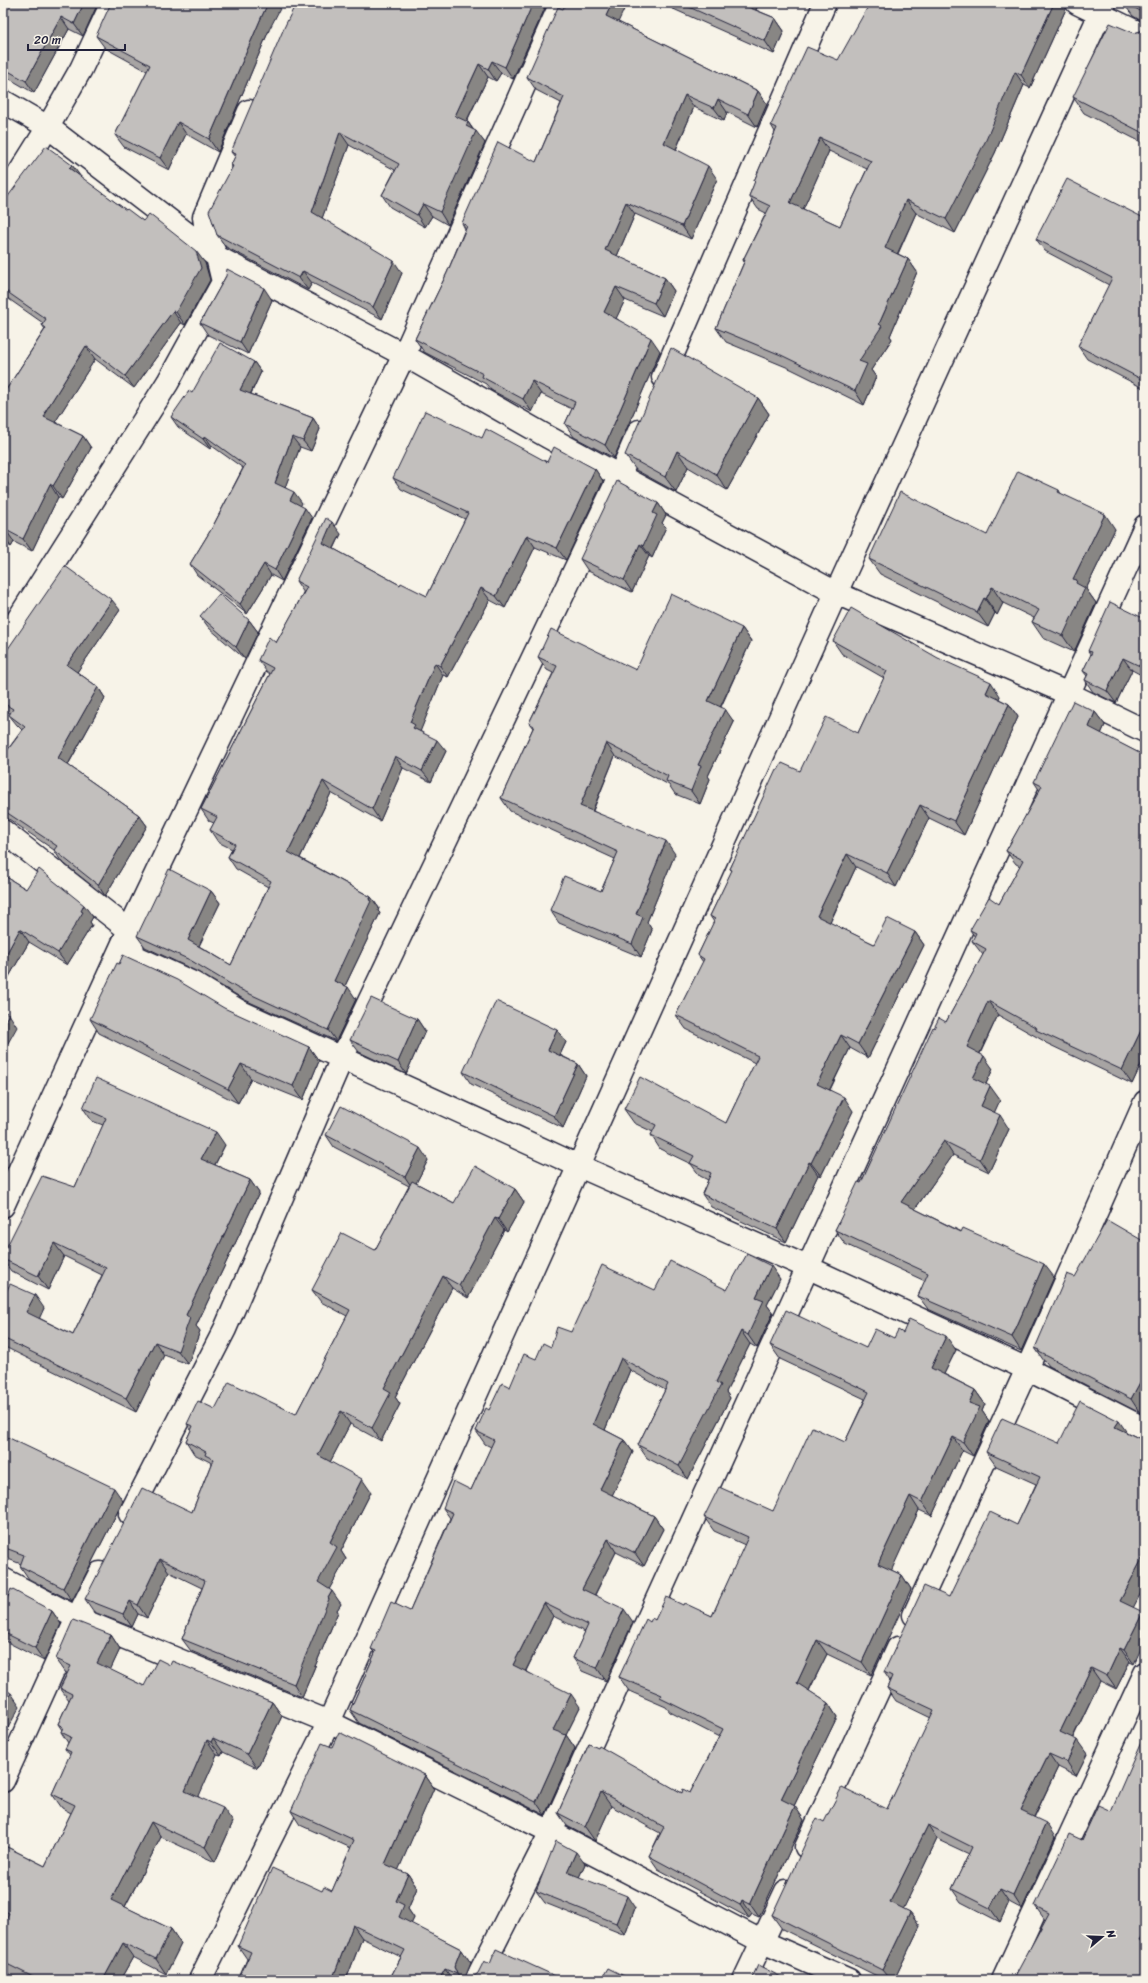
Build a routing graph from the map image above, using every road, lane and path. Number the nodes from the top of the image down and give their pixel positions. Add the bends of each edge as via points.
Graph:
1 (112, 3) edge
2 (561, 3) edge
3 (825, 3) edge
4 (1077, 3) edge
5 (1102, 8) edge
6 (1145, 36) edge
7 (257, 91) edge
8 (3, 101) edge
9 (48, 127) junction
10 (3, 199) edge
11 (217, 257) junction
12 (404, 355) junction
13 (620, 475) junction
14 (1145, 526) edge
15 (836, 594) junction
16 (3, 643) edge
17 (1069, 694) junction
18 (1145, 731) edge
19 (3, 831) edge
20 (129, 930) junction
21 (342, 1058) junction
22 (1145, 1102) edge
23 (579, 1166) junction
24 (3, 1206) edge
25 (808, 1267) junction
26 (1027, 1369) junction
27 (1145, 1429) edge
28 (120, 1533) edge
29 (110, 1554) edge
30 (3, 1579) edge
31 (77, 1618) junction
32 (1145, 1673) edge
33 (329, 1722) junction
34 (3, 1781) edge
35 (551, 1832) junction
36 (763, 1942) junction
37 (200, 1980) edge
38 (476, 1980) edge
39 (744, 1980) edge
40 (849, 1980) edge
41 (1003, 1980) edge

1 - 9 street via 81,69
2 - 12 street
3 - 13 street
4 - 5 street
5 - 6 street
5 - 15 street
7 - 11 street via 204,217 207,237
8 - 9 street
9 - 10 street
9 - 11 street
11 - 12 street
11 - 16 street via 223,282 168,382
12 - 13 street
12 - 20 street
13 - 15 street
13 - 21 street
14 - 17 street
15 - 17 street
15 - 23 street
17 - 18 street
17 - 25 street
19 - 20 street
20 - 21 street via 134,956 193,983 239,1011
20 - 24 street
21 - 23 street
21 - 28 street via 225,1329
22 - 26 street
23 - 25 street
23 - 33 street
25 - 26 street
25 - 35 street
26 - 27 street
26 - 36 street
29 - 31 street
30 - 31 street
31 - 33 street
31 - 34 street
32 - 41 street
33 - 35 street
33 - 37 street
35 - 36 street
35 - 38 street
36 - 39 street
36 - 40 street

